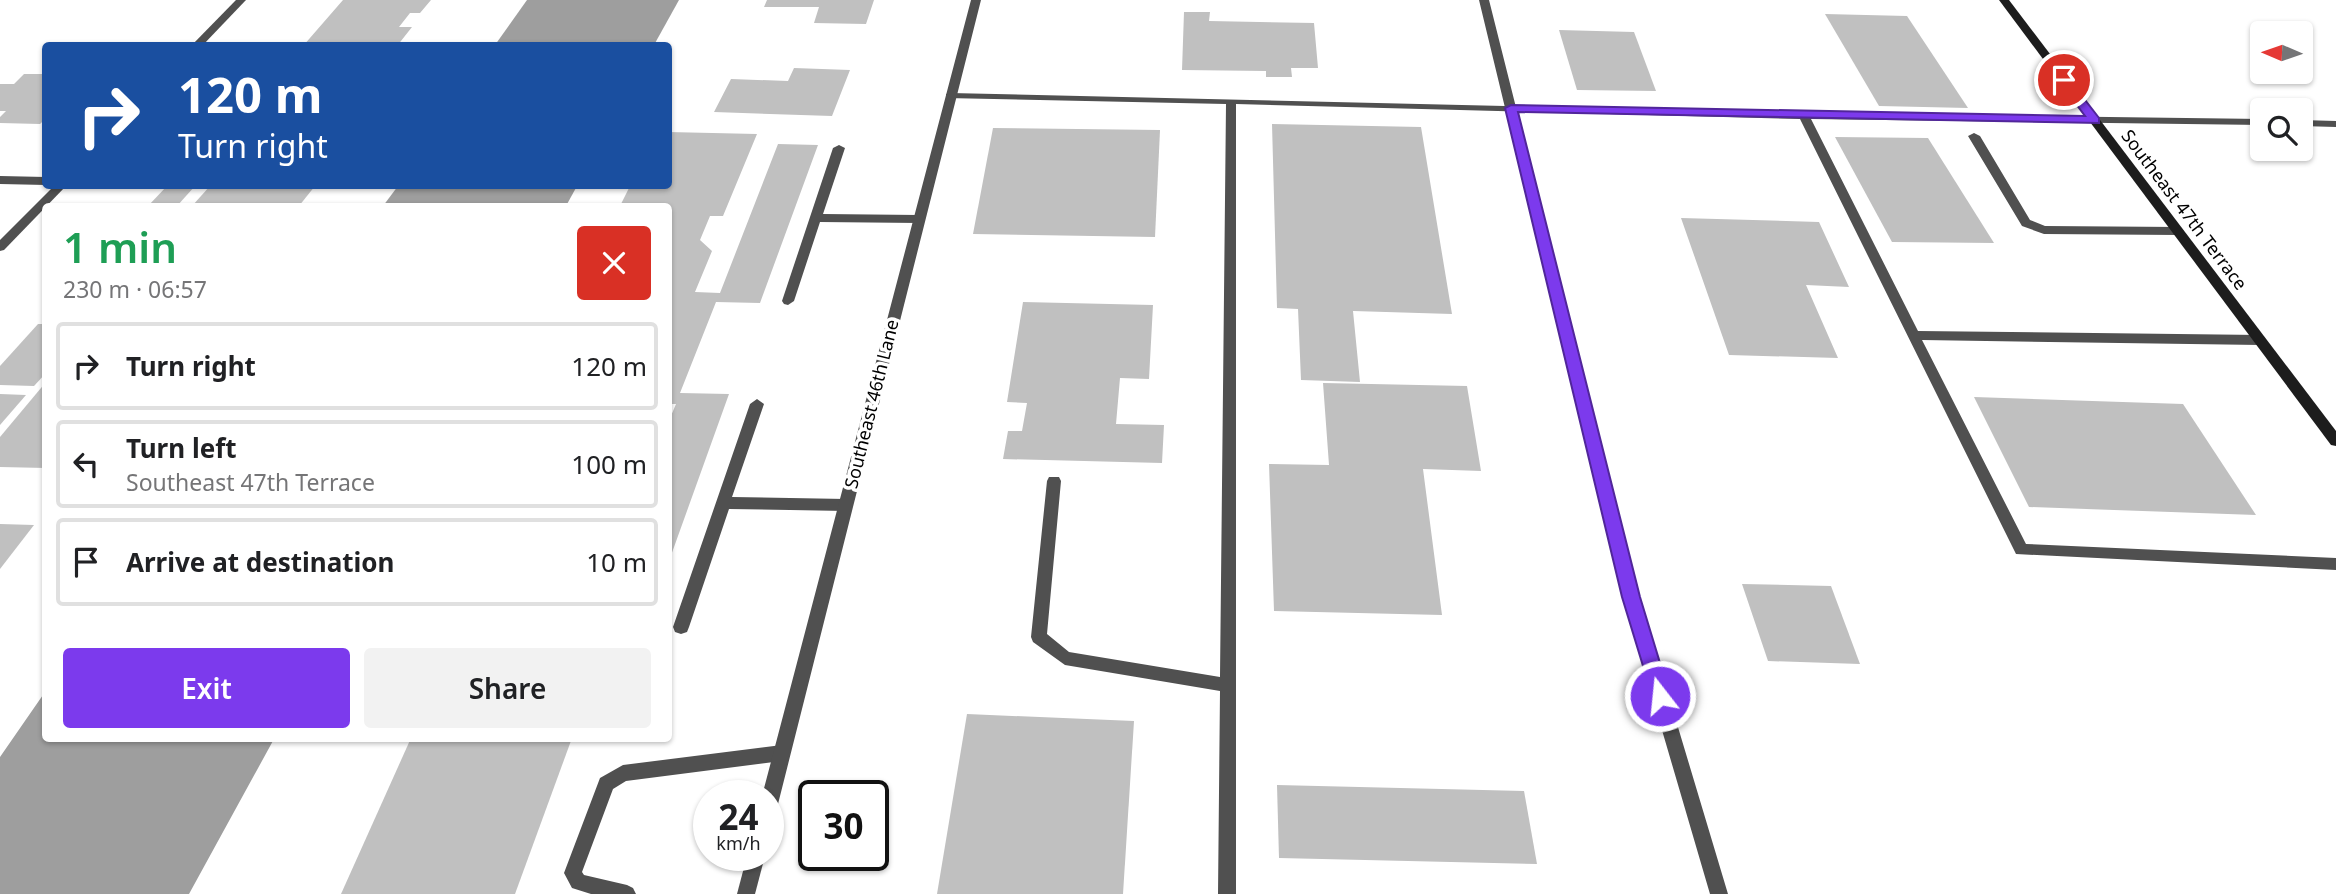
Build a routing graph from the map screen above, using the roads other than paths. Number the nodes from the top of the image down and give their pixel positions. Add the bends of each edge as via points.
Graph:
1 (241, 0) edge
2 (976, 0) edge
3 (1484, 0) edge
4 (2004, 0) edge
5 (201, 42) edge
6 (950, 96) junction
7 (1231, 101) junction
8 (1511, 108) junction
9 (1804, 116) junction
10 (2094, 120) junction
11 (2250, 122) edge
12 (2313, 123) edge
13 (2336, 124) edge
14 (1974, 136) dead end
15 (839, 148) dead end
16 (0, 180) edge
17 (42, 181) edge
18 (57, 189) edge
19 (43, 203) edge
20 (42, 204) edge
21 (816, 218) junction
22 (919, 219) junction
23 (2178, 231) junction
24 (0, 247) edge
25 (788, 301) dead end
26 (1914, 335) junction
27 (2260, 340) junction
28 (757, 404) dead end
29 (2336, 441) edge
30 (1054, 481) dead end
31 (723, 503) junction
32 (846, 505) junction
33 (2336, 564) edge
34 (681, 627) dead end
35 (1228, 685) junction
36 (782, 753) junction
37 (775, 780) edge
38 (752, 871) edge
39 (626, 894) edge
40 (746, 894) edge
41 (1227, 894) edge
42 (1719, 894) edge

1 - 5 street
2 - 6 street, Southeast 46th Lane
3 - 8 street
4 - 10 street, Southeast 47th Terrace
6 - 7 street
6 - 22 street, Southeast 46th Lane
7 - 8 street
7 - 35 street
8 - 9 street
8 - 42 street via 1631,597
9 - 10 street
9 - 26 street
10 - 11 street
10 - 23 street, Southeast 47th Terrace
12 - 13 street
14 - 23 street via 2026,223 2044,230
15 - 21 street
16 - 17 street
18 - 19 street
20 - 24 street
21 - 22 street
21 - 25 street
22 - 32 street, Southeast 46th Lane
23 - 27 street, Southeast 47th Terrace
26 - 27 street
26 - 33 street via 2021,550
27 - 29 street, Southeast 47th Terrace
28 - 31 street
30 - 35 street via 1039,637 1065,658
31 - 32 street
31 - 34 street
32 - 36 street, Southeast 46th Lane
35 - 41 street
36 - 37 street, Southeast 46th Lane
36 - 39 street via 623,773 606,784 573,873 578,882
38 - 40 street

